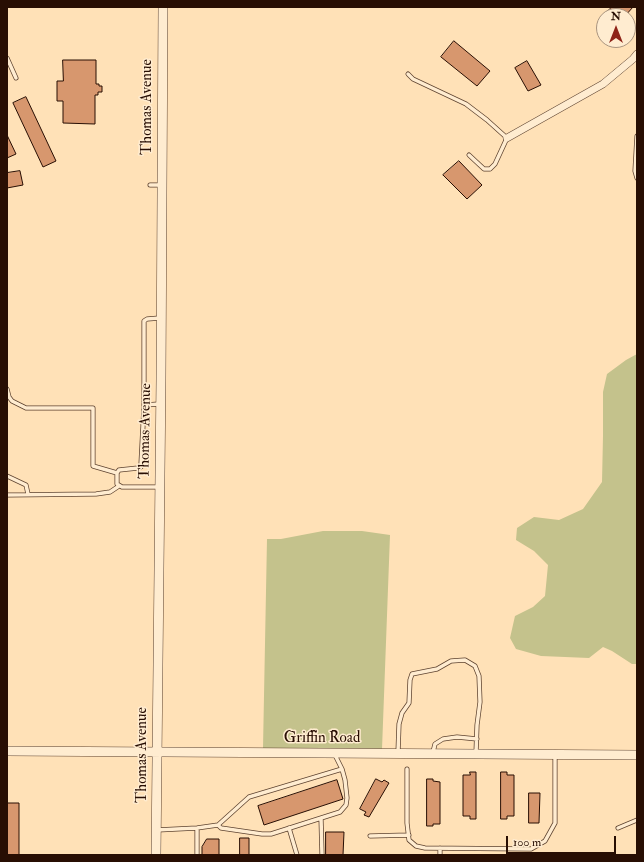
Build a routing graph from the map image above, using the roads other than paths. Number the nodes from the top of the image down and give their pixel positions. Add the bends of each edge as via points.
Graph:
1 (163, 7) edge
2 (637, 54) edge
3 (7, 58) edge
4 (408, 74) dead end
5 (16, 78) dead end
6 (637, 136) edge
7 (507, 138) junction
8 (469, 155) dead end
9 (637, 178) edge
10 (150, 185) dead end
11 (162, 185) junction
12 (161, 318) junction
13 (7, 389) edge
14 (160, 404) junction
15 (144, 406) junction
16 (117, 472) junction
17 (7, 476) edge
18 (119, 486) junction
19 (159, 488) junction
20 (28, 494) junction
21 (7, 495) edge
22 (477, 738) junction
23 (7, 751) edge
24 (156, 752) junction
25 (334, 753) junction
26 (398, 753) junction
27 (432, 754) junction
28 (476, 754) junction
29 (555, 754) junction
30 (637, 754) edge
31 (342, 769) junction
32 (407, 769) dead end
33 (321, 818) junction
34 (637, 820) edge
35 (218, 825) junction
36 (197, 828) junction
37 (289, 828) junction
38 (618, 828) dead end
39 (156, 830) junction
40 (408, 835) junction
41 (370, 836) dead end
42 (440, 848) junction
43 (156, 855) edge
44 (197, 855) edge
45 (297, 855) edge
46 (322, 855) edge
47 (440, 855) edge

1 - 11 street, Thomas Avenue
2 - 7 street via 603,84
3 - 5 lane
4 - 7 lane via 413,79 466,104
6 - 9 lane
7 - 8 lane via 490,169 484,169
10 - 11 lane
11 - 12 street, Thomas Avenue
12 - 14 street, Thomas Avenue
12 - 15 lane via 144,321
13 - 16 lane via 12,401 26,408 92,408 93,466
14 - 15 lane
14 - 19 street, Thomas Avenue
15 - 16 lane via 141,467
16 - 18 lane
17 - 20 lane via 26,485
18 - 19 lane
18 - 20 lane via 110,492 96,494
19 - 24 street, Thomas Avenue
20 - 21 lane
22 - 26 lane via 480,676 475,666 465,660 451,661 437,669 412,674 408,703 399,724
22 - 27 lane via 443,739 435,744
22 - 28 lane
23 - 24 street, Griffin Road
24 - 25 street, Griffin Road
24 - 39 street, Thomas Avenue
25 - 26 street, Griffin Road
25 - 31 lane
26 - 27 street, Griffin Road
27 - 28 street, Griffin Road
28 - 29 street, Griffin Road
29 - 30 street, Griffin Road
29 - 42 lane via 555,823 545,841 531,848
31 - 33 lane via 346,805 340,812
31 - 35 lane via 249,797
32 - 40 lane
33 - 37 lane
33 - 46 lane
34 - 38 lane
35 - 36 lane
35 - 37 lane via 221,828 262,834
36 - 39 lane
36 - 44 lane
37 - 45 lane
39 - 43 street, Thomas Avenue
40 - 41 lane
40 - 42 lane via 409,840 416,846
42 - 47 lane

